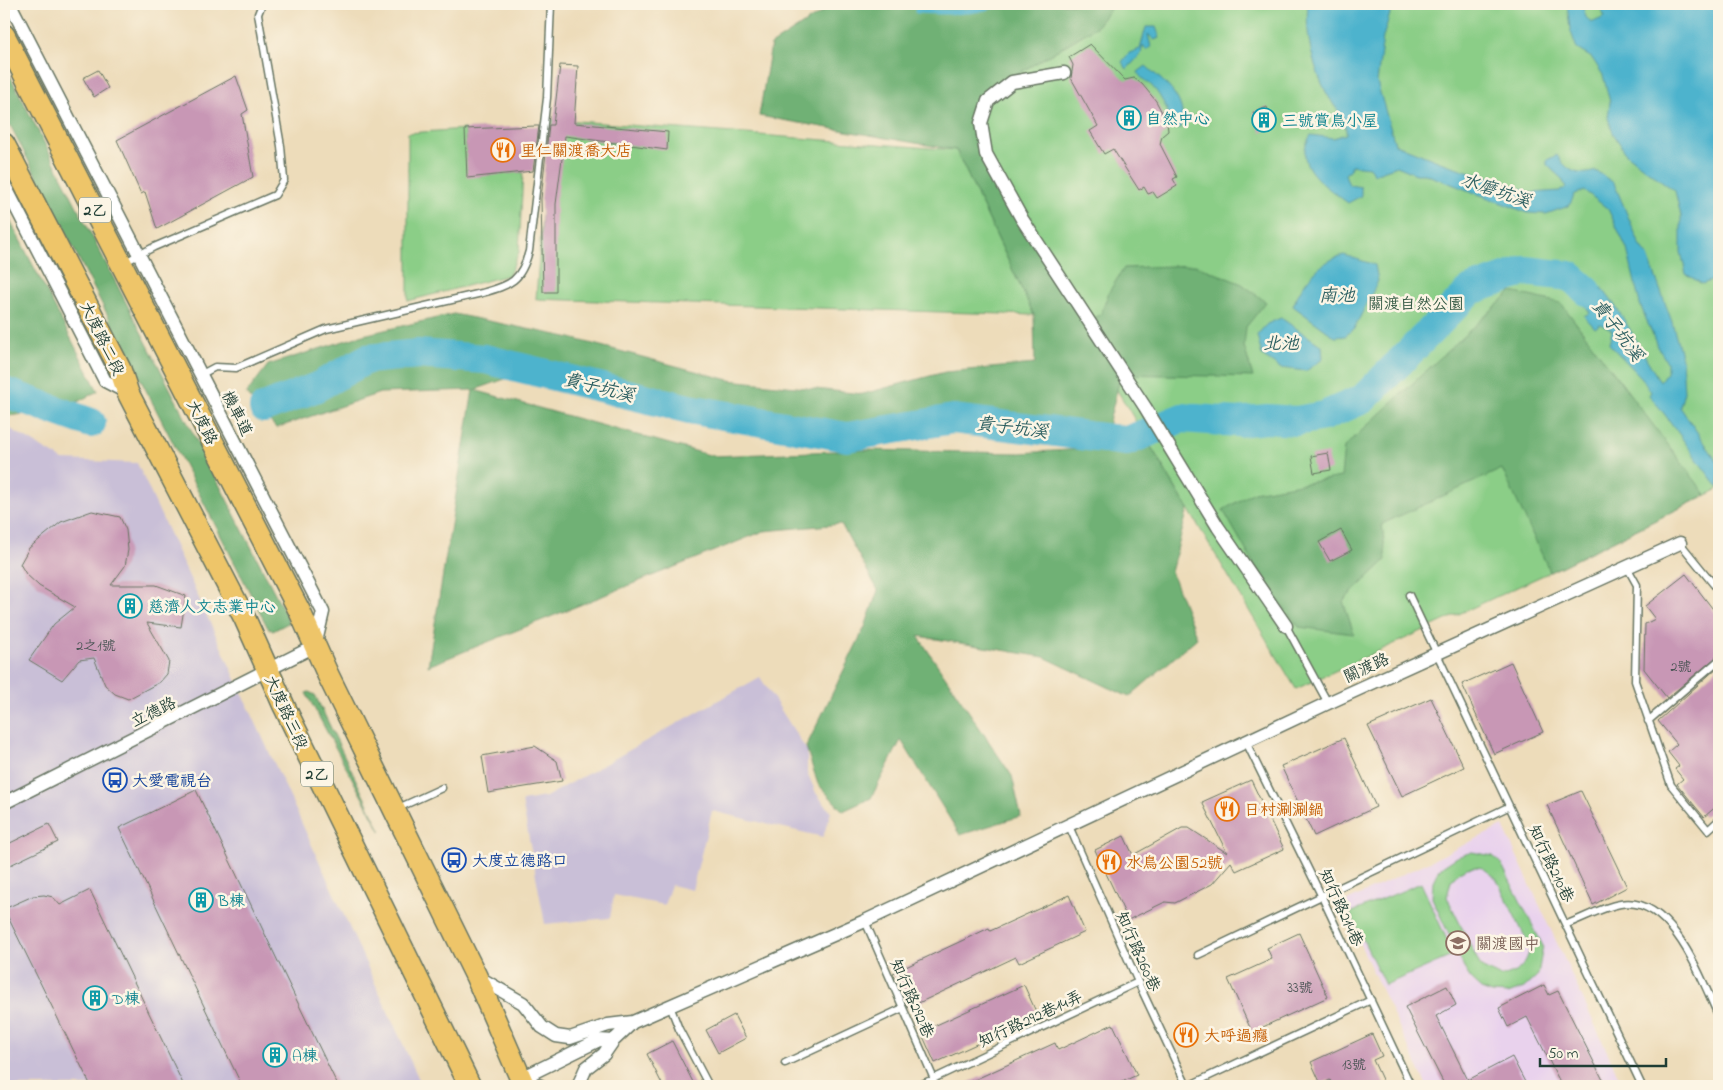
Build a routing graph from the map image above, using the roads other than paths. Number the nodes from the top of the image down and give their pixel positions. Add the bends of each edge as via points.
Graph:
1 (10, 4) edge
2 (262, 4) edge
3 (551, 4) edge
4 (4, 35) edge
5 (1064, 73) dead end
6 (4, 144) edge
7 (4, 184) edge
8 (130, 259) junction
9 (192, 380) junction
10 (128, 393) junction
11 (231, 456) junction
12 (1680, 543) joint
13 (1627, 567) junction
14 (1719, 591) edge
15 (1409, 595) dead end
16 (1286, 626) joint
17 (316, 646) junction
18 (1436, 653) junction
19 (1719, 660) edge
20 (267, 670) junction
21 (1328, 702) junction
22 (1648, 721) junction
23 (1246, 742) junction
24 (442, 788) dead end
25 (4, 803) edge
26 (1508, 807) junction
27 (395, 809) junction
28 (1719, 820) edge
29 (1070, 826) junction
30 (1322, 897) junction
31 (865, 921) junction
32 (1567, 924) junction
33 (1198, 954) dead end
34 (476, 976) junction
35 (1138, 982) junction
36 (1371, 1000) junction
37 (670, 1006) junction
38 (903, 1008) junction
39 (1719, 1017) edge
40 (633, 1022) junction
41 (613, 1040) junction
42 (785, 1063) dead end
43 (934, 1079) junction
44 (522, 1083) edge
45 (470, 1086) edge
46 (541, 1086) edge
47 (578, 1086) edge
48 (709, 1086) edge
49 (918, 1086) edge
50 (937, 1086) edge
51 (1188, 1086) edge
52 (1411, 1086) edge
53 (1642, 1086) edge

1 - 8 street
2 - 8 lane via 258,14 284,180 276,195
3 - 9 lane via 546,98 530,251 516,280 482,293 326,329 236,368 215,368
4 - 8 main road, 2乙
5 - 16 street via 1012,82 988,100 981,123 986,154 1022,219 1218,527
6 - 10 main road, 大度路二段 / 2乙 via 120,369
7 - 10 street, 大度路二段 via 105,381
8 - 9 main road, 2乙
9 - 11 main road, 大度路 / 2乙
9 - 11 street, 機車道 via 206,387
10 - 20 main road, 大度路三段 / 2乙 via 245,619
11 - 17 main road, 2乙
12 - 13 street, 關渡路
12 - 14 lane
13 - 18 street, 關渡路
13 - 22 lane via 1637,586 1635,681
15 - 18 lane, 知行路210巷
16 - 21 lane
17 - 20 street, 立德路
17 - 27 main road, 2乙
18 - 21 street, 關渡路
18 - 26 lane, 知行路210巷
19 - 22 lane
20 - 25 street, 立德路
20 - 45 main road, 大度路三段 / 2乙
21 - 23 street, 關渡路
22 - 28 lane via 1671,785 1708,830
23 - 29 street, 關渡路
23 - 30 lane, 知行路214巷
24 - 27 lane
26 - 30 lane
26 - 32 lane, 知行路210巷
27 - 34 main road, 2乙
29 - 31 street, 關渡路
29 - 35 lane, 知行路260巷
30 - 33 lane
30 - 36 lane, 知行路214巷
31 - 37 street, 關渡路
31 - 38 lane, 知行路292巷
32 - 39 lane via 1620,904 1636,903 1653,910 1670,924 1686,949
32 - 53 lane, 知行路210巷
34 - 40 street via 523,1004 542,1027 556,1036 570,1038 608,1025
34 - 44 main road, 2乙
35 - 43 lane, 知行路292巷14弄
35 - 51 lane, 知行路260巷
36 - 51 lane
36 - 52 lane, 知行路214巷
37 - 40 street, 關渡路
37 - 48 lane
38 - 42 lane
38 - 43 lane, 知行路292巷
40 - 41 street
41 - 44 street via 599,1040
41 - 47 street via 604,1054 586,1068
43 - 49 lane, 知行路292巷14弄
43 - 50 lane, 知行路292巷
44 - 46 street

